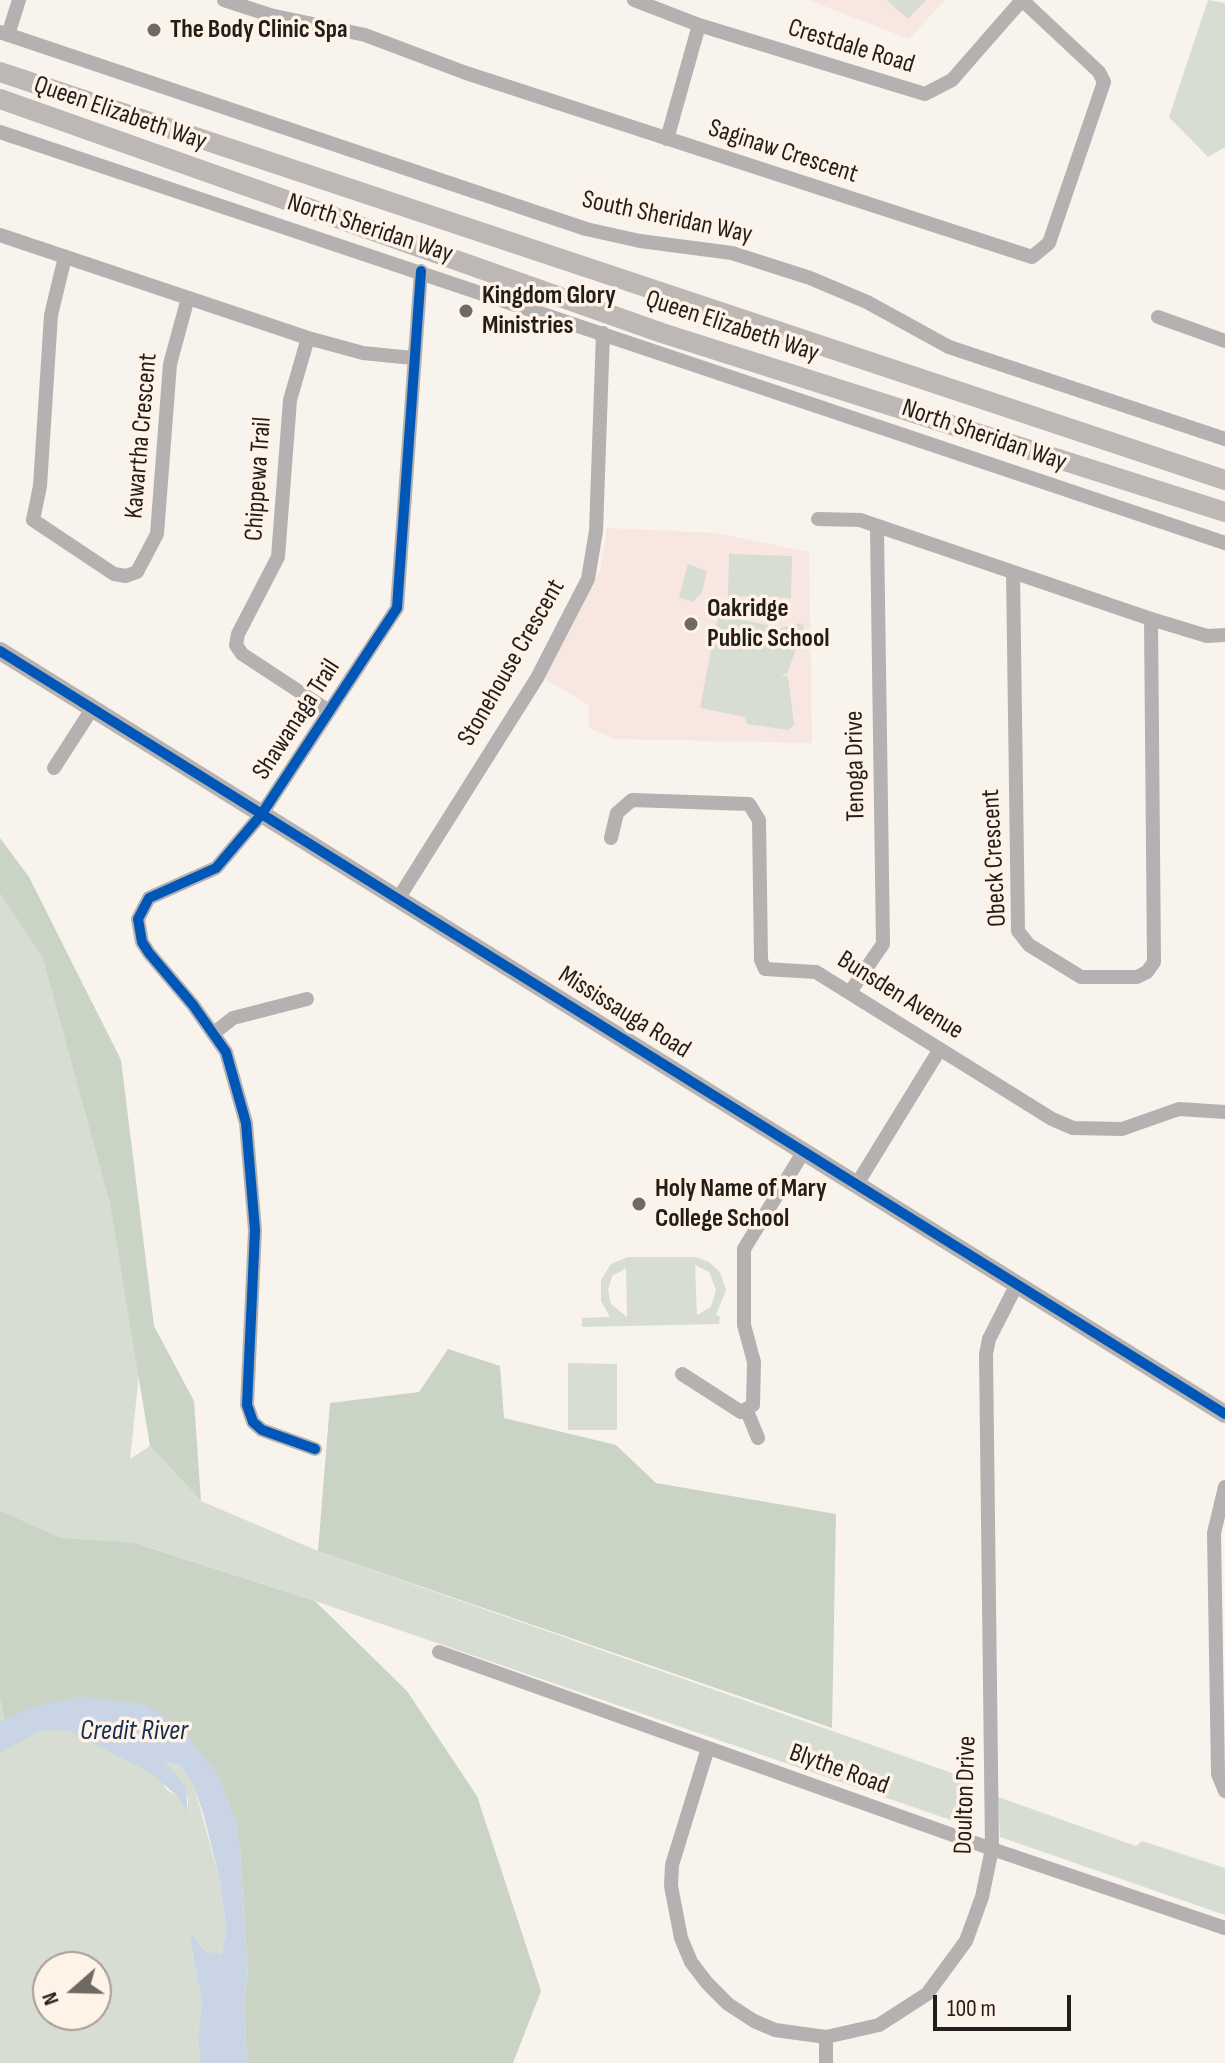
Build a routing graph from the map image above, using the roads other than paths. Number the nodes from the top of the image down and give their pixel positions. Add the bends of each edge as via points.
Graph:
1 (19, 0) edge
2 (224, 0) edge
3 (634, 0) edge
4 (1022, 0) edge
5 (699, 25) junction
6 (4, 34) edge
7 (0, 72) edge
8 (0, 99) edge
9 (0, 132) edge
10 (667, 139) junction
11 (0, 235) edge
12 (65, 257) junction
13 (421, 271) junction
14 (188, 298) junction
15 (1158, 317) dead end
16 (603, 333) junction
17 (308, 338) junction
18 (1225, 341) edge
19 (413, 358) junction
20 (1225, 439) edge
21 (1225, 480) edge
22 (1225, 512) edge
23 (818, 519) dead end
24 (877, 528) junction
25 (1225, 543) edge
26 (1013, 572) junction
27 (1151, 619) junction
28 (1225, 635) edge
29 (0, 651) edge
30 (92, 709) junction
31 (329, 711) junction
32 (54, 768) dead end
33 (261, 815) junction
34 (611, 838) dead end
35 (398, 899) junction
36 (850, 992) junction
37 (307, 999) dead end
38 (214, 1033) junction
39 (940, 1049) junction
40 (1225, 1112) edge
41 (804, 1151) junction
42 (857, 1184) junction
43 (1017, 1284) junction
44 (682, 1374) dead end
45 (747, 1411) junction
46 (1225, 1414) edge
47 (758, 1438) dead end
48 (315, 1449) dead end
49 (1225, 1487) edge
50 (1221, 1605) edge
51 (439, 1652) dead end
52 (708, 1748) junction
53 (1225, 1791) edge
54 (992, 1849) junction
55 (1225, 1928) edge
56 (826, 2037) junction
57 (826, 2063) edge

1 - 6 street
2 - 10 street, Saginaw Crescent via 365,35
3 - 5 street, Crestdale Road
4 - 5 street, Crestdale Road via 952,80 925,94
4 - 10 street, Saginaw Crescent via 1104,82 1049,243 1032,257
5 - 10 street
6 - 20 street, South Sheridan Way via 586,229 732,253 810,278 949,347
7 - 21 highway, Queen Elizabeth Way
8 - 22 highway, Queen Elizabeth Way via 662,333
9 - 13 street, North Sheridan Way
11 - 12 street
12 - 14 street
12 - 14 street, Kawartha Crescent via 51,315 33,520 114,574 137,572 157,534 170,364
13 - 16 street, North Sheridan Way
13 - 19 street, Shawanaga Trail
14 - 17 street
15 - 18 street
16 - 25 street, North Sheridan Way
16 - 35 street, Stonehouse Crescent via 596,531 588,579 537,678
17 - 19 street via 363,353
17 - 31 street, Chippewa Trail via 290,400 278,557 236,645
19 - 31 street, Shawanaga Trail via 397,608
23 - 24 street via 860,520
24 - 26 street
24 - 36 street, Tenoga Drive via 883,944
26 - 27 street
26 - 27 street, Obeck Crescent via 1018,931 1029,945 1081,977 1137,977 1154,962
27 - 28 street via 1207,636
29 - 30 main road, Mississauga Road
30 - 32 street
30 - 33 main road, Mississauga Road
31 - 33 street, Shawanaga Trail
33 - 35 main road, Mississauga Road
33 - 38 street, Shawanaga Trail via 216,868 149,898 138,919 149,953
34 - 36 street, Bunsden Avenue via 617,813 632,800 749,804 759,820 765,969 816,972
35 - 41 main road, Mississauga Road
36 - 39 street, Bunsden Avenue
37 - 38 street via 233,1018
38 - 48 street, Shawanaga Trail via 240,1097 252,1190 247,1405 262,1430
39 - 40 street, Bunsden Avenue via 1073,1128 1122,1129 1179,1109
39 - 42 street
41 - 42 main road, Mississauga Road
41 - 45 street via 744,1249 744,1325 754,1362 753,1405
42 - 43 main road, Mississauga Road
43 - 46 main road, Mississauga Road
43 - 54 street, Doulton Drive via 986,1354
44 - 45 street via 732,1408
45 - 47 street
49 - 50 street via 1214,1533
50 - 53 street via 1218,1774
51 - 52 street, Blythe Road
52 - 54 street, Blythe Road
52 - 56 street, Doulton Drive via 672,1865 674,1911 691,1962 728,2004 754,2021 775,2030
54 - 55 street, Blythe Road
54 - 56 street, Doulton Drive via 970,1931 927,1994 879,2025
56 - 57 street

